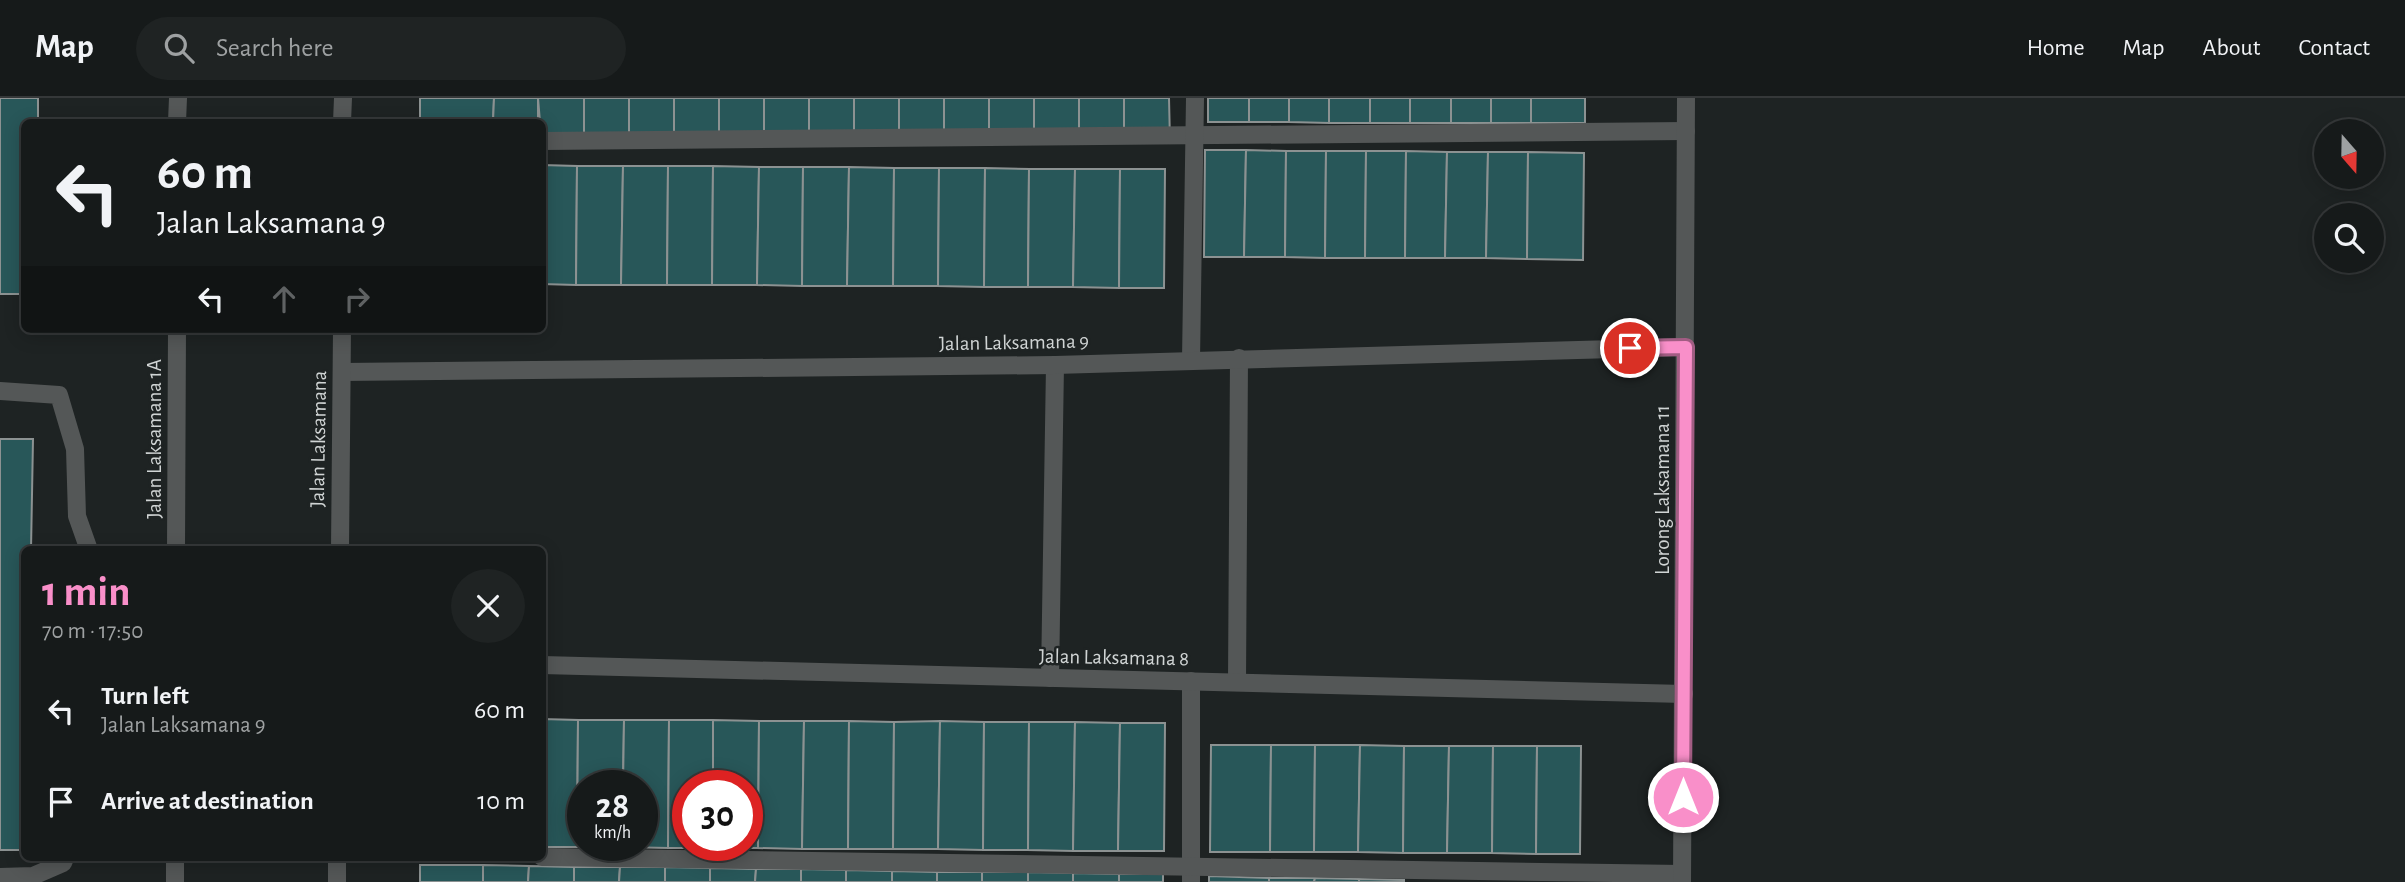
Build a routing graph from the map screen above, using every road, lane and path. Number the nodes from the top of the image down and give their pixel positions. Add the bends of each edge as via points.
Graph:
1 (178, 98) edge
2 (343, 98) edge
3 (1195, 98) edge
4 (1686, 98) edge
5 (177, 119) edge
6 (342, 119) edge
7 (1686, 131) junction
8 (1194, 135) junction
9 (546, 141) edge
10 (177, 333) edge
11 (342, 333) edge
12 (1686, 347) junction
13 (1238, 358) junction
14 (1191, 360) junction
15 (1055, 365) junction
16 (342, 372) junction
17 (0, 391) edge
18 (88, 546) edge
19 (176, 546) edge
20 (340, 546) edge
21 (546, 665) edge
22 (1050, 678) junction
23 (1191, 681) junction
24 (1237, 682) junction
25 (1684, 694) junction
26 (546, 857) edge
27 (64, 861) edge
28 (175, 861) edge
29 (337, 861) edge
30 (1191, 874) edge
31 (0, 877) edge
32 (1682, 878) edge
33 (175, 882) edge
34 (337, 882) edge

1 - 5 street
2 - 6 street
3 - 8 street
4 - 7 street, Lorong Laksamana 11
7 - 8 street
7 - 12 street, Lorong Laksamana 11
8 - 9 street
8 - 14 street
10 - 19 street, Jalan Laksamana 1A
11 - 16 street, Jalan Laksamana
12 - 13 street, Jalan Laksamana 9
12 - 25 street, Lorong Laksamana 11
13 - 14 street, Jalan Laksamana 9
13 - 24 street
14 - 15 street, Jalan Laksamana 9
15 - 16 street, Jalan Laksamana 9
15 - 22 street
16 - 20 street, Jalan Laksamana
17 - 18 street via 59,395 75,449 78,516
21 - 22 street, Jalan Laksamana 8
22 - 23 street, Jalan Laksamana 8
23 - 24 street, Jalan Laksamana 8
23 - 30 street
24 - 25 street, Jalan Laksamana 8
25 - 32 street, Lorong Laksamana 11
26 - 30 street
27 - 31 street via 33,876
28 - 33 street
29 - 34 street
30 - 32 street

